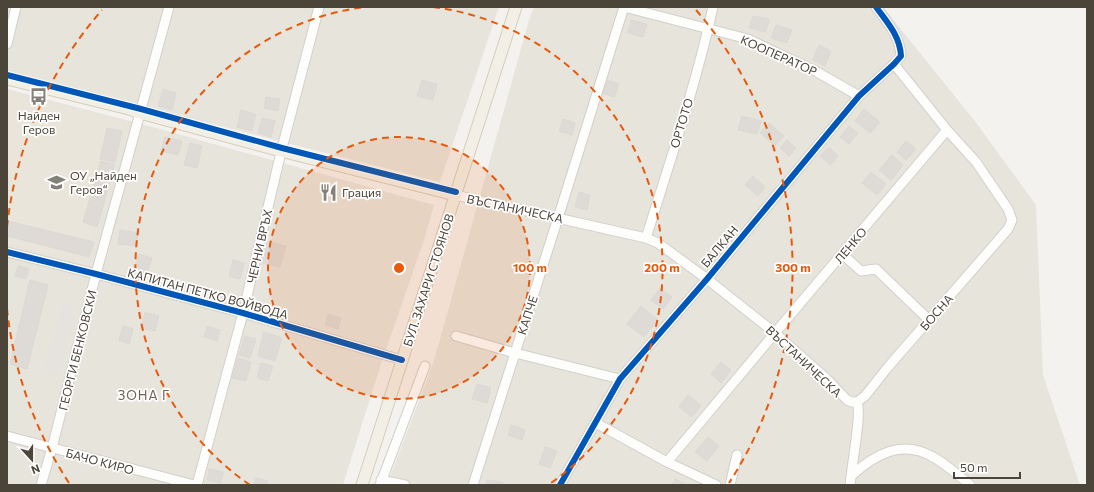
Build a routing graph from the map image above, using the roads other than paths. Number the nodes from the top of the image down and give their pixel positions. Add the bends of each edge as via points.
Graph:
1 (16, 7) edge
2 (168, 7) edge
3 (320, 7) edge
4 (516, 7) edge
5 (624, 7) edge
6 (713, 7) edge
7 (876, 7) edge
8 (708, 29) junction
9 (7, 44) edge
10 (894, 64) junction
11 (7, 79) edge
12 (859, 96) junction
13 (140, 113) junction
14 (947, 130) junction
15 (281, 151) junction
16 (455, 195) junction
17 (558, 218) junction
18 (646, 238) junction
19 (7, 252) edge
20 (842, 254) junction
21 (96, 274) junction
22 (707, 279) junction
23 (243, 313) junction
24 (929, 320) junction
25 (775, 333) junction
26 (456, 336) dead end
27 (515, 353) junction
28 (402, 360) junction
29 (425, 366) dead end
30 (620, 380) junction
31 (857, 402) junction
32 (596, 423) junction
33 (7, 436) edge
34 (52, 448) junction
35 (737, 455) dead end
36 (668, 462) junction
37 (850, 480) edge
38 (381, 483) edge
39 (41, 485) edge
40 (194, 485) edge
41 (197, 485) edge
42 (362, 485) edge
43 (405, 485) edge
44 (473, 485) edge
45 (560, 485) edge
46 (716, 485) edge
47 (730, 485) edge
48 (970, 485) edge

1 - 9 street
2 - 13 street, ГЕОРГИ БЕНКОВСКИ
3 - 15 street, ЧЕРНИ ВРЪХ
4 - 16 main road, БУЛ. ЗАХАРИ СТОЯНОВ
5 - 8 street, КООПЕРАТОР
5 - 17 street, КАПЧЕ
6 - 8 street, ОРТОТО
7 - 10 street, БАЛКАН via 895,32 901,47 901,56
8 - 12 street, КООПЕРАТОР via 748,39 817,72
8 - 18 street, ОРТОТО
10 - 12 street, БАЛКАН
10 - 14 street
11 - 13 main road, ВЪСТАНИЧЕСКА
12 - 22 street, БАЛКАН
13 - 15 main road, ВЪСТАНИЧЕСКА
13 - 21 street, ГЕОРГИ БЕНКОВСКИ
14 - 20 street, ЛЕНКО
14 - 24 street, БОСНА via 976,162 1008,209 1012,220 1008,229
15 - 16 main road, ВЪСТАНИЧЕСКА
15 - 23 street, ЧЕРНИ ВРЪХ
16 - 17 street, ВЪСТАНИЧЕСКА
16 - 28 main road, БУЛ. ЗАХАРИ СТОЯНОВ
17 - 18 street, ВЪСТАНИЧЕСКА
17 - 27 street, КАПЧЕ
18 - 22 street, ВЪСТАНИЧЕСКА via 658,243
19 - 21 street, КАПИТАН ПЕТКО ВОЙВОДА
20 - 24 street via 861,271 876,269
20 - 25 street, ЛЕНКО
21 - 23 street, КАПИТАН ПЕТКО ВОЙВОДА
21 - 34 street, ГЕОРГИ БЕНКОВСКИ
22 - 25 street, ВЪСТАНИЧЕСКА
22 - 30 street, БАЛКАН
23 - 28 street, КАПИТАН ПЕТКО ВОЙВОДА
23 - 41 street, ЧЕРНИ ВРЪХ
24 - 31 street, БОСНА via 865,396
25 - 31 street, ВЪСТАНИЧЕСКА via 847,400
25 - 36 street, ЛЕНКО
26 - 27 street
27 - 30 street
27 - 44 street, КАПЧЕ
28 - 42 main road, БУЛ. ЗАХАРИ СТОЯНОВ
29 - 38 street
30 - 32 street, БАЛКАН
31 - 37 street via 858,414
32 - 36 street
32 - 45 street, БАЛКАН
33 - 34 street, БАЧО КИРО
34 - 39 street, ГЕОРГИ БЕНКОВСКИ
34 - 40 street, БАЧО КИРО
35 - 47 street
36 - 46 street
37 - 48 street via 869,461 903,448 917,450 933,457
38 - 43 street

